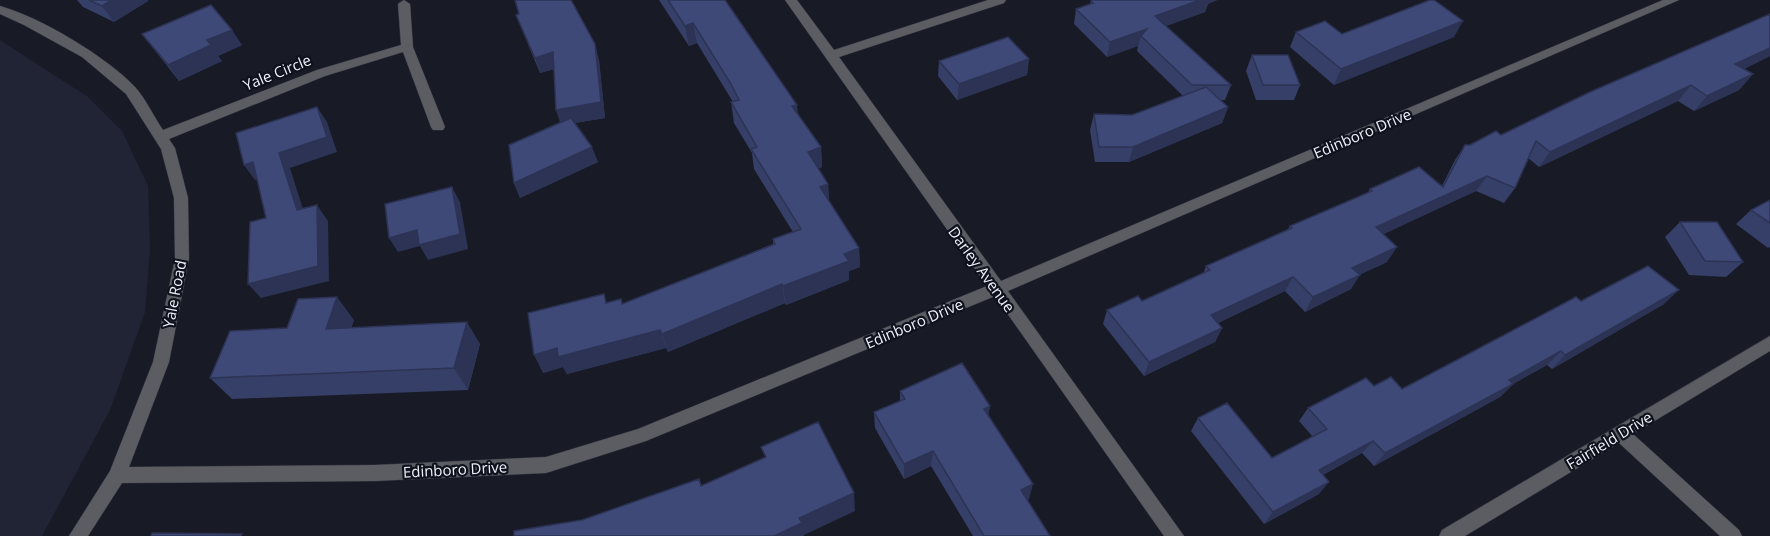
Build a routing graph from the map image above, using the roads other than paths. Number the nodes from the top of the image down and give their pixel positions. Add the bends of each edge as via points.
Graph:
1 (11, 0) edge
2 (791, 0) edge
3 (999, 0) edge
4 (1673, 0) edge
5 (404, 4) dead end
6 (0, 8) edge
7 (407, 47) junction
8 (830, 56) junction
9 (438, 128) dead end
10 (162, 136) junction
11 (996, 288) junction
12 (1770, 343) edge
13 (1620, 433) junction
14 (117, 475) junction
15 (78, 536) edge
16 (1175, 536) edge
17 (1448, 536) edge
18 (1733, 536) edge

1 - 6 street
2 - 8 street, Darley Avenue
3 - 8 street
4 - 11 street, Edinboro Drive
5 - 7 street
6 - 10 street, Yale Road via 86,54 131,91
7 - 9 street
7 - 10 street, Yale Circle via 321,73
8 - 11 street, Darley Avenue
10 - 14 street, Yale Road via 181,198 182,259 161,362
11 - 14 street, Edinboro Drive via 640,436 546,465 375,473
11 - 16 street, Darley Avenue
12 - 13 street, Fairfield Drive
13 - 17 street, Fairfield Drive
13 - 18 street
14 - 15 street, Yale Road

